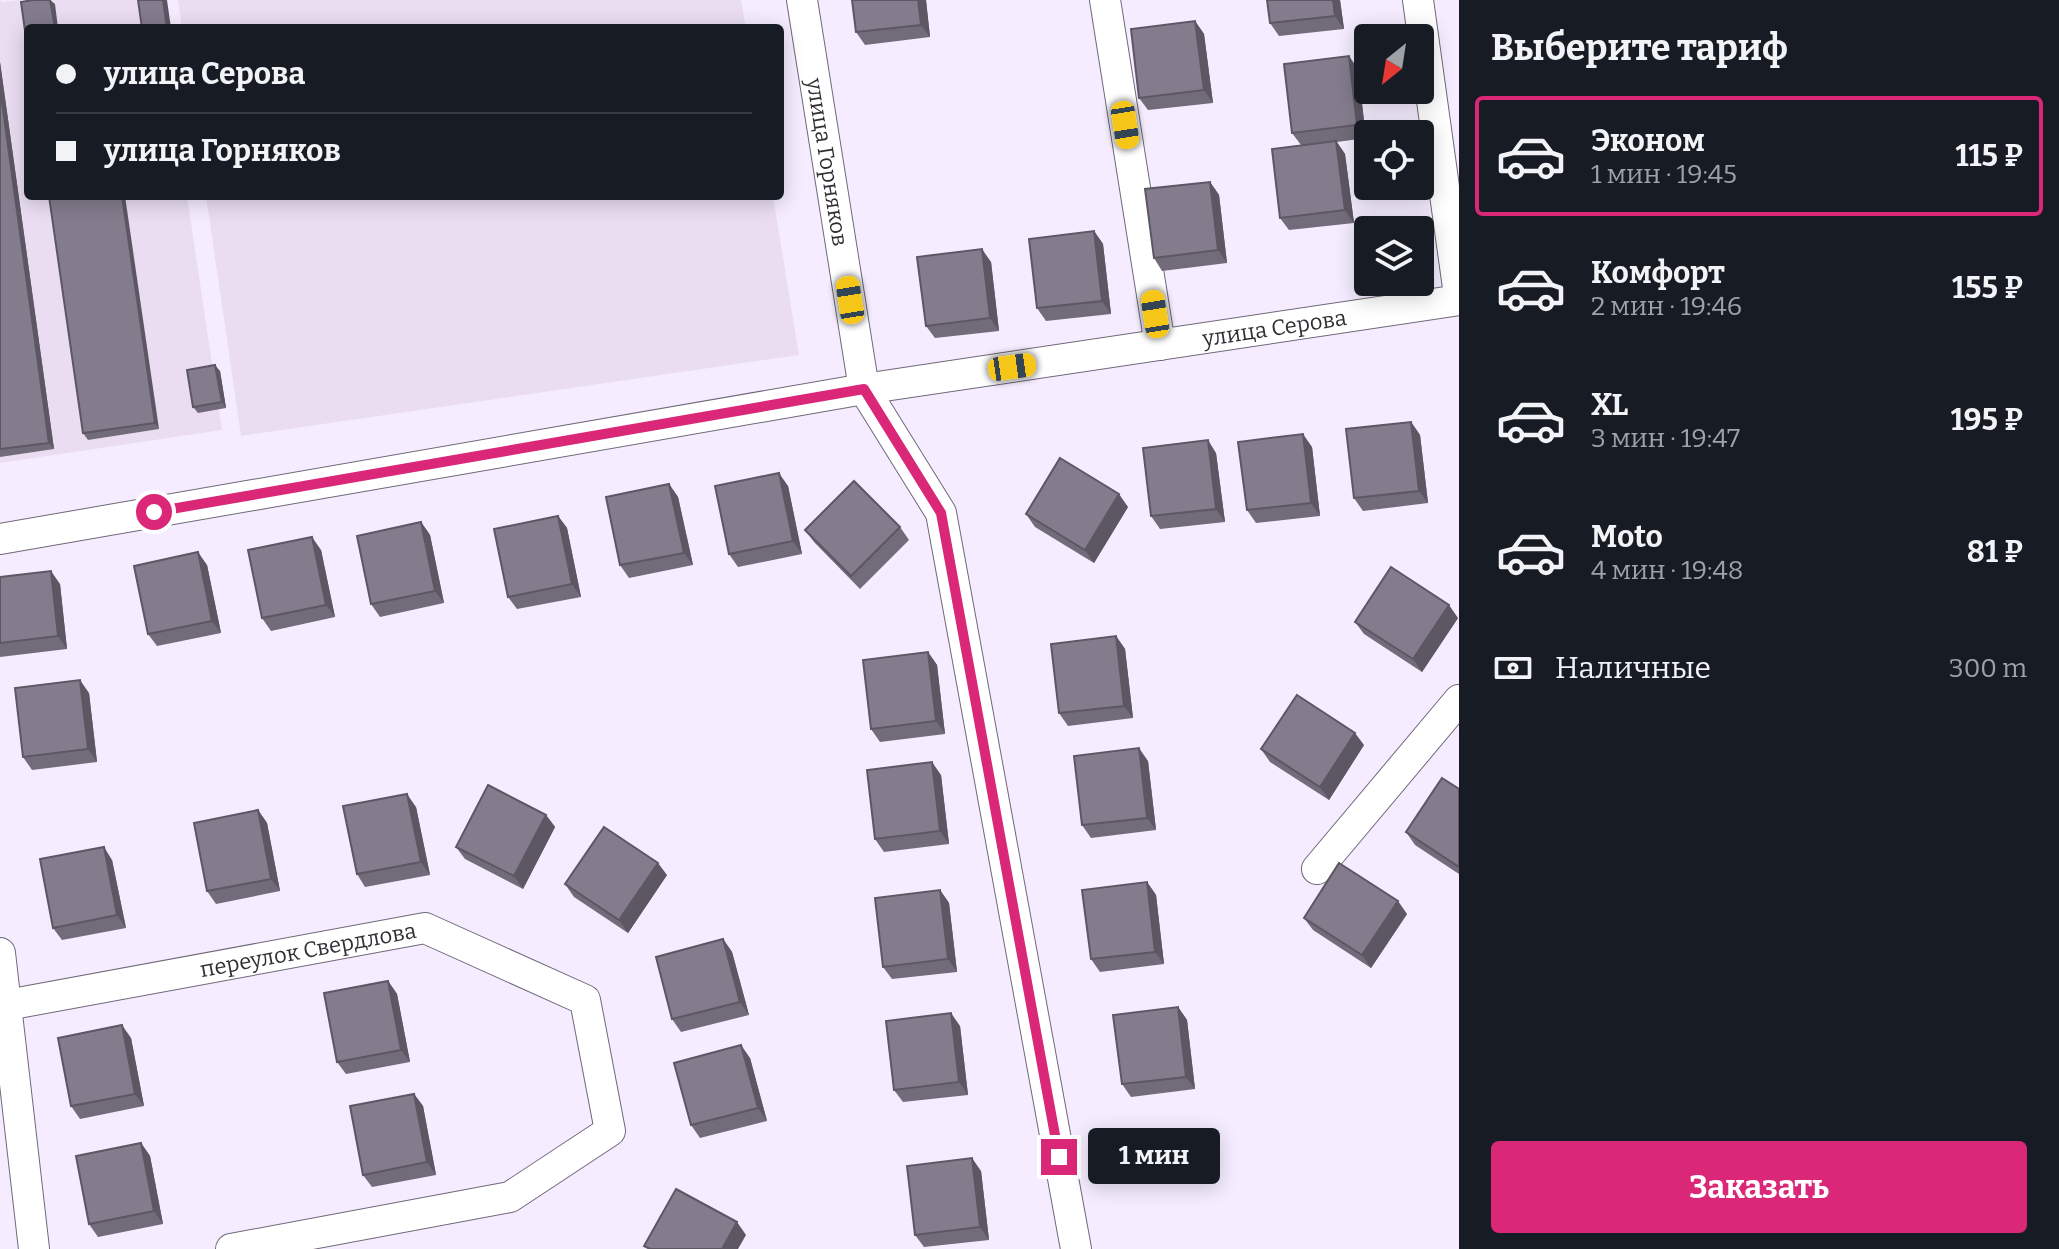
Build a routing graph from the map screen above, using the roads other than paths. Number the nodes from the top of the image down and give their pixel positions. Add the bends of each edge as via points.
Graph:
1 (802, 0) edge
2 (1105, 0) edge
3 (1418, 0) edge
4 (1459, 298) edge
5 (1160, 345) junction
6 (864, 389) junction
7 (0, 539) edge
8 (1459, 700) edge
9 (1317, 869) dead end
10 (0, 953) edge
11 (7, 1005) junction
12 (34, 1249) edge
13 (231, 1249) edge
14 (1076, 1249) edge

1 - 6 street, улица Горняков
2 - 5 street
3 - 4 street
4 - 5 street, улица Серова
5 - 6 street, улица Серова
6 - 7 street, улица Серова
6 - 14 street, улица Горняков via 941,513
8 - 9 street
10 - 11 street
11 - 12 street
11 - 13 street, переулок Свердлова via 425,928 585,1000 610,1131 510,1197

